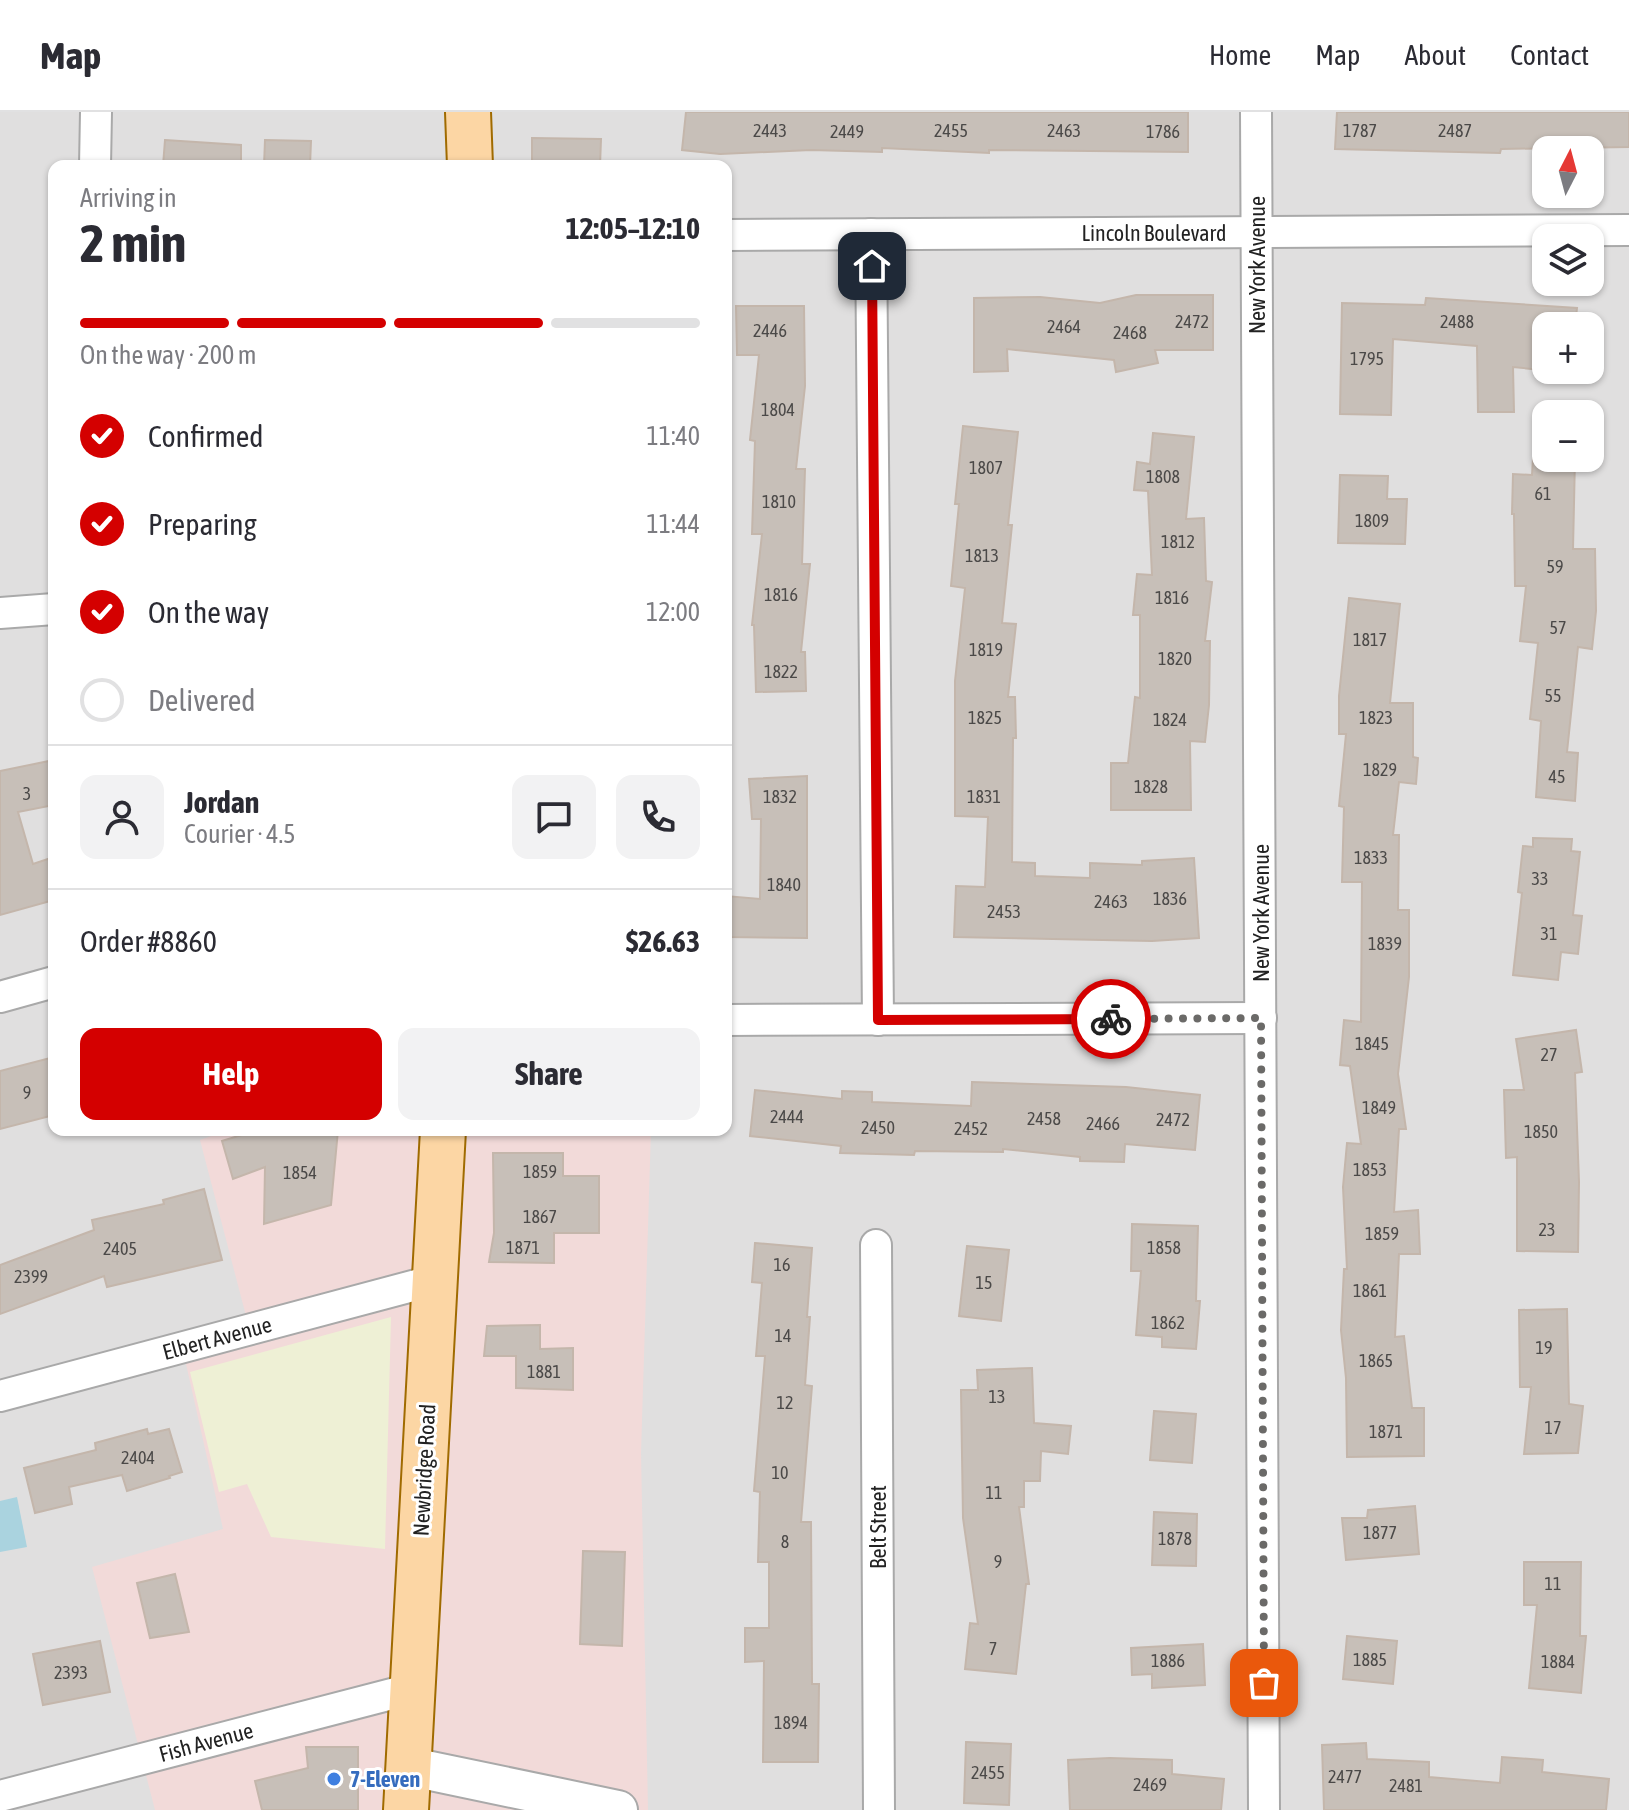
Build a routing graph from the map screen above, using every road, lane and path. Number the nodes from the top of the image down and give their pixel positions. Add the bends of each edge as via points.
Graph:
1 (96, 112) edge
2 (468, 112) edge
3 (1256, 112) edge
4 (95, 160) edge
5 (470, 160) edge
6 (1629, 230) edge
7 (1257, 233) junction
8 (871, 234) junction
9 (732, 235) edge
10 (48, 609) edge
11 (0, 613) edge
12 (48, 984) edge
13 (0, 997) edge
14 (1261, 1018) junction
15 (732, 1020) edge
16 (878, 1020) junction
17 (443, 1136) edge
18 (876, 1245) dead end
19 (435, 1280) junction
20 (0, 1396) edge
21 (411, 1689) junction
22 (407, 1766) junction
23 (0, 1796) edge
24 (406, 1810) edge
25 (618, 1810) edge
26 (879, 1810) edge
27 (1264, 1810) edge

1 - 4 street
2 - 5 main road
3 - 7 street, New York Avenue
6 - 7 street, Lincoln Boulevard
7 - 8 street, Lincoln Boulevard
7 - 14 street, New York Avenue
8 - 9 street, Lincoln Boulevard
8 - 16 street
10 - 11 street
12 - 13 street
14 - 16 street
14 - 27 street, New York Avenue
15 - 16 street
17 - 19 main road, Newbridge Road
18 - 26 street, Belt Street
19 - 20 street, Elbert Avenue
19 - 21 main road, Newbridge Road
21 - 22 main road, Newbridge Road
21 - 23 street, Fish Avenue
22 - 24 main road, Newbridge Road
22 - 25 street

